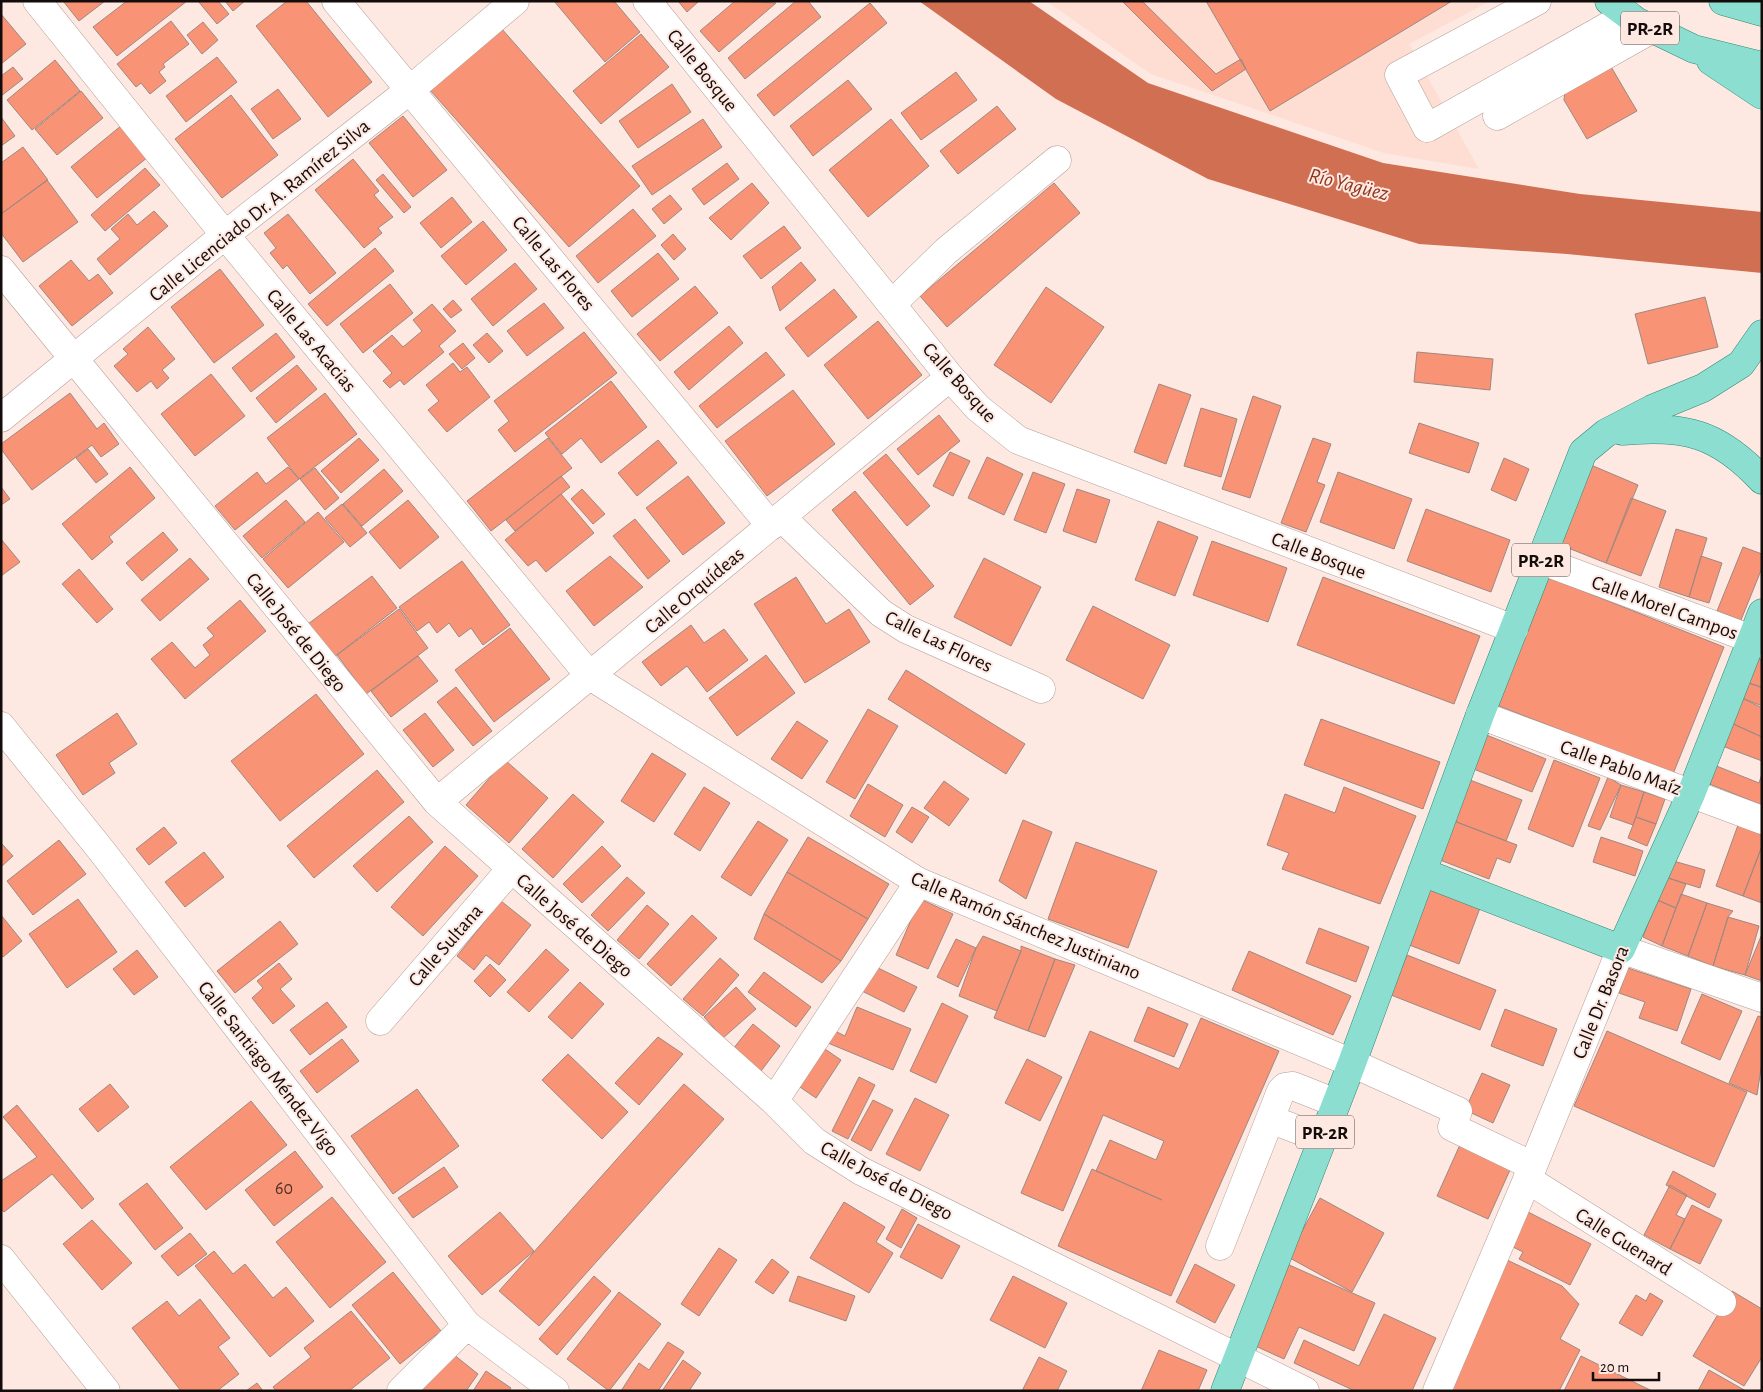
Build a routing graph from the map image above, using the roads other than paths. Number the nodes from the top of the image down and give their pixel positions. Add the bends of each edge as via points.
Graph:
1 (37, 1) edge
2 (336, 1) edge
3 (515, 1) edge
4 (647, 1) edge
5 (1537, 1) edge
6 (1723, 1) edge
7 (1619, 8) edge
8 (1762, 12) edge
9 (1652, 29) junction
10 (1694, 49) junction
11 (1762, 66) edge
12 (410, 89) junction
13 (1762, 95) edge
14 (1497, 116) dead end
15 (1057, 160) dead end
16 (225, 235) junction
17 (1, 270) edge
18 (892, 304) junction
19 (1762, 334) edge
20 (74, 360) junction
21 (950, 377) junction
22 (1, 418) edge
23 (1606, 433) junction
24 (1762, 480) edge
25 (776, 521) junction
26 (1540, 560) junction
27 (1762, 613) edge
28 (1514, 629) junction
29 (1757, 641) edge
30 (590, 676) junction
31 (1041, 689) dead end
32 (1480, 715) junction
33 (1, 726) edge
34 (1691, 794) junction
35 (437, 802) junction
36 (1762, 820) edge
37 (511, 869) junction
38 (1422, 872) junction
39 (919, 882) junction
40 (1621, 948) junction
41 (1762, 998) edge
42 (380, 1021) dead end
43 (1352, 1063) junction
44 (774, 1102) junction
45 (1336, 1103) junction
46 (1270, 1119) junction
47 (1322, 1139) junction
48 (1530, 1172) junction
49 (1220, 1246) dead end
50 (1, 1259) edge
51 (1722, 1302) dead end
52 (467, 1325) junction
53 (1238, 1358) junction
54 (544, 1388) edge
55 (106, 1391) edge
56 (401, 1391) edge
57 (1225, 1391) edge
58 (1305, 1391) edge
59 (1437, 1391) edge

1 - 16 street, Calle Las Acacias
2 - 12 street, Calle Las Flores
3 - 12 street, Calle Licenciado Dr. A. Ramírez Silva
4 - 18 street, Calle Bosque
5 - 7 street via 1399,75 1427,128
6 - 8 main road
7 - 9 main road, PR-2R
9 - 10 main road, PR-2R
9 - 14 street
10 - 11 main road, PR-2R
10 - 13 main road
12 - 16 street, Calle Licenciado Dr. A. Ramírez Silva
12 - 25 street, Calle Las Flores
15 - 18 street via 946,251
16 - 20 street, Calle Licenciado Dr. A. Ramírez Silva
16 - 30 street, Calle Las Acacias
17 - 20 street, Calle José de Diego
18 - 21 street, Calle Bosque
19 - 23 main road, PR-2R via 1741,364 1703,388
20 - 22 street, Calle Licenciado Dr. A. Ramírez Silva
20 - 35 street, Calle José de Diego
21 - 25 street, Calle Orquídeas
21 - 28 street, Calle Bosque via 978,408 1018,440
23 - 24 main road via 1657,428 1686,431 1714,441 1742,459
23 - 26 main road, PR-2R via 1583,452
25 - 30 street, Calle Orquídeas
25 - 31 street, Calle Las Flores via 880,613 906,629
26 - 28 main road, PR-2R
26 - 29 street, Calle Morel Campos
27 - 29 main road, Calle Dr. Basora
28 - 32 main road, PR-2R
29 - 34 main road, Calle Dr. Basora
30 - 35 street, Calle Orquídeas
30 - 39 street, Calle Ramón Sánchez Justiniano
32 - 34 street, Calle Pablo Maíz
32 - 38 main road, PR-2R
33 - 52 street, Calle Santiago Méndez Vigo via 101,850
34 - 36 street, Calle Pablo Maíz
34 - 40 main road, Calle Dr. Basora
35 - 37 street, Calle José de Diego
37 - 42 street, Calle Sultana
37 - 44 street, Calle José de Diego
38 - 40 main road
38 - 43 main road, PR-2R
39 - 43 street, Calle Ramón Sánchez Justiniano
39 - 44 street
40 - 41 street
40 - 48 street, Calle Dr. Basora
43 - 45 main road, PR-2R
43 - 48 street, Calle Ramón Sánchez Justiniano via 1458,1111 1452,1127
44 - 53 street, Calle José de Diego via 814,1141 861,1171
45 - 46 street via 1293,1086 1285,1087
45 - 47 main road, PR-2R
46 - 47 street
46 - 49 street
47 - 53 main road, PR-2R
48 - 51 street, Calle Guenard
48 - 59 street, Calle Dr. Basora
50 - 55 street
52 - 54 street, Calle Santiago Méndez Vigo
52 - 56 street
53 - 57 main road, PR-2R
53 - 58 street, Calle José de Diego

